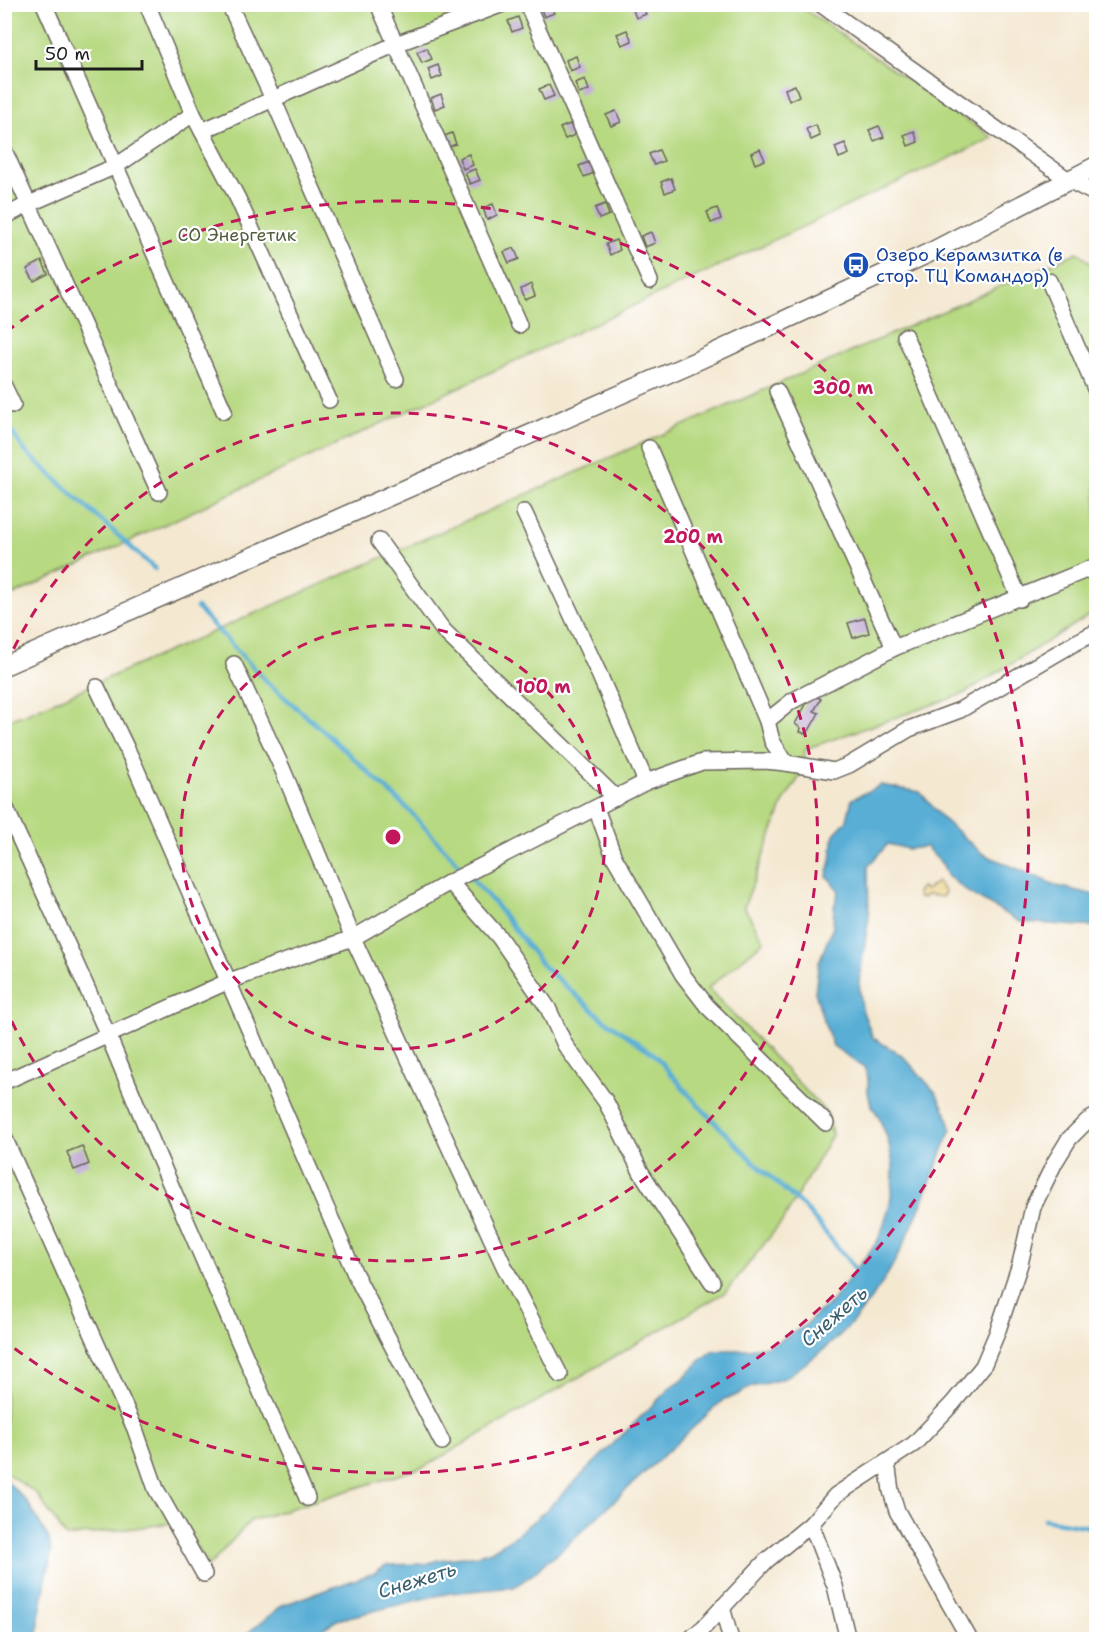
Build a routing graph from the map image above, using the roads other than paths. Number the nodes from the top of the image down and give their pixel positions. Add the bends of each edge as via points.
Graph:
1 (44, 4) edge
2 (147, 4) edge
3 (230, 4) edge
4 (378, 4) edge
5 (503, 4) edge
6 (527, 4) edge
7 (820, 4) edge
8 (396, 44) junction
9 (273, 99) junction
10 (193, 114) junction
11 (202, 131) junction
12 (4, 150) edge
13 (116, 166) junction
14 (1096, 166) edge
15 (1070, 181) junction
16 (1096, 194) edge
17 (29, 204) junction
18 (4, 217) edge
19 (1049, 281) dead end
20 (650, 282) dead end
21 (519, 325) dead end
22 (905, 336) dead end
23 (396, 379) dead end
24 (4, 386) edge
25 (777, 391) dead end
26 (1096, 391) edge
27 (329, 400) dead end
28 (13, 405) dead end
29 (224, 411) dead end
30 (649, 448) dead end
31 (159, 492) dead end
32 (524, 512) dead end
33 (379, 541) dead end
34 (1096, 566) edge
35 (1020, 598) junction
36 (1096, 632) edge
37 (894, 648) junction
38 (234, 664) dead end
39 (4, 666) edge
40 (97, 687) dead end
41 (767, 721) junction
42 (786, 763) junction
43 (646, 782) junction
44 (616, 798) junction
45 (4, 804) edge
46 (596, 808) junction
47 (450, 882) junction
48 (352, 938) junction
49 (229, 981) junction
50 (108, 1035) junction
51 (4, 1082) edge
52 (1096, 1116) edge
53 (826, 1123) dead end
54 (4, 1137) edge
55 (712, 1282) dead end
56 (560, 1375) dead end
57 (442, 1442) dead end
58 (887, 1462) junction
59 (307, 1498) dead end
60 (811, 1524) junction
61 (204, 1574) dead end
62 (722, 1607) junction
63 (689, 1640) edge
64 (731, 1640) edge
65 (848, 1640) edge
66 (970, 1640) edge

1 - 13 street
2 - 10 street
3 - 9 street
4 - 8 street
5 - 8 street
6 - 20 street
7 - 15 street
8 - 9 street
8 - 21 street
9 - 11 street
9 - 23 street
10 - 11 street
10 - 13 street
11 - 27 street via 238,199
12 - 17 street
13 - 17 street
13 - 29 street
14 - 15 main road
15 - 16 street
15 - 39 main road via 933,251 701,360
17 - 18 street
17 - 31 street
19 - 26 street
22 - 35 street
24 - 28 street
25 - 37 street
30 - 41 street
32 - 43 street
33 - 44 street via 443,630
34 - 35 street
35 - 37 street
36 - 42 street via 960,710 909,729 849,765 834,771
37 - 41 street via 792,701
38 - 48 street
40 - 49 street
41 - 42 street via 772,741
42 - 43 street via 702,762
43 - 44 street
44 - 46 street
45 - 50 street
46 - 47 street
46 - 53 street via 614,856 683,975 707,1006
47 - 48 street
47 - 55 street via 499,937 548,1008 565,1045 606,1102 641,1172
48 - 49 street
48 - 56 street via 504,1266
49 - 50 street
49 - 57 street via 355,1274
50 - 51 street
50 - 59 street
52 - 58 street via 1069,1140 1034,1208 998,1333 983,1366 914,1444
54 - 61 street via 135,1429 156,1489
58 - 60 street via 836,1495
58 - 66 street via 897,1511
60 - 62 street via 766,1561
60 - 65 street via 835,1586
62 - 63 street
62 - 64 street

